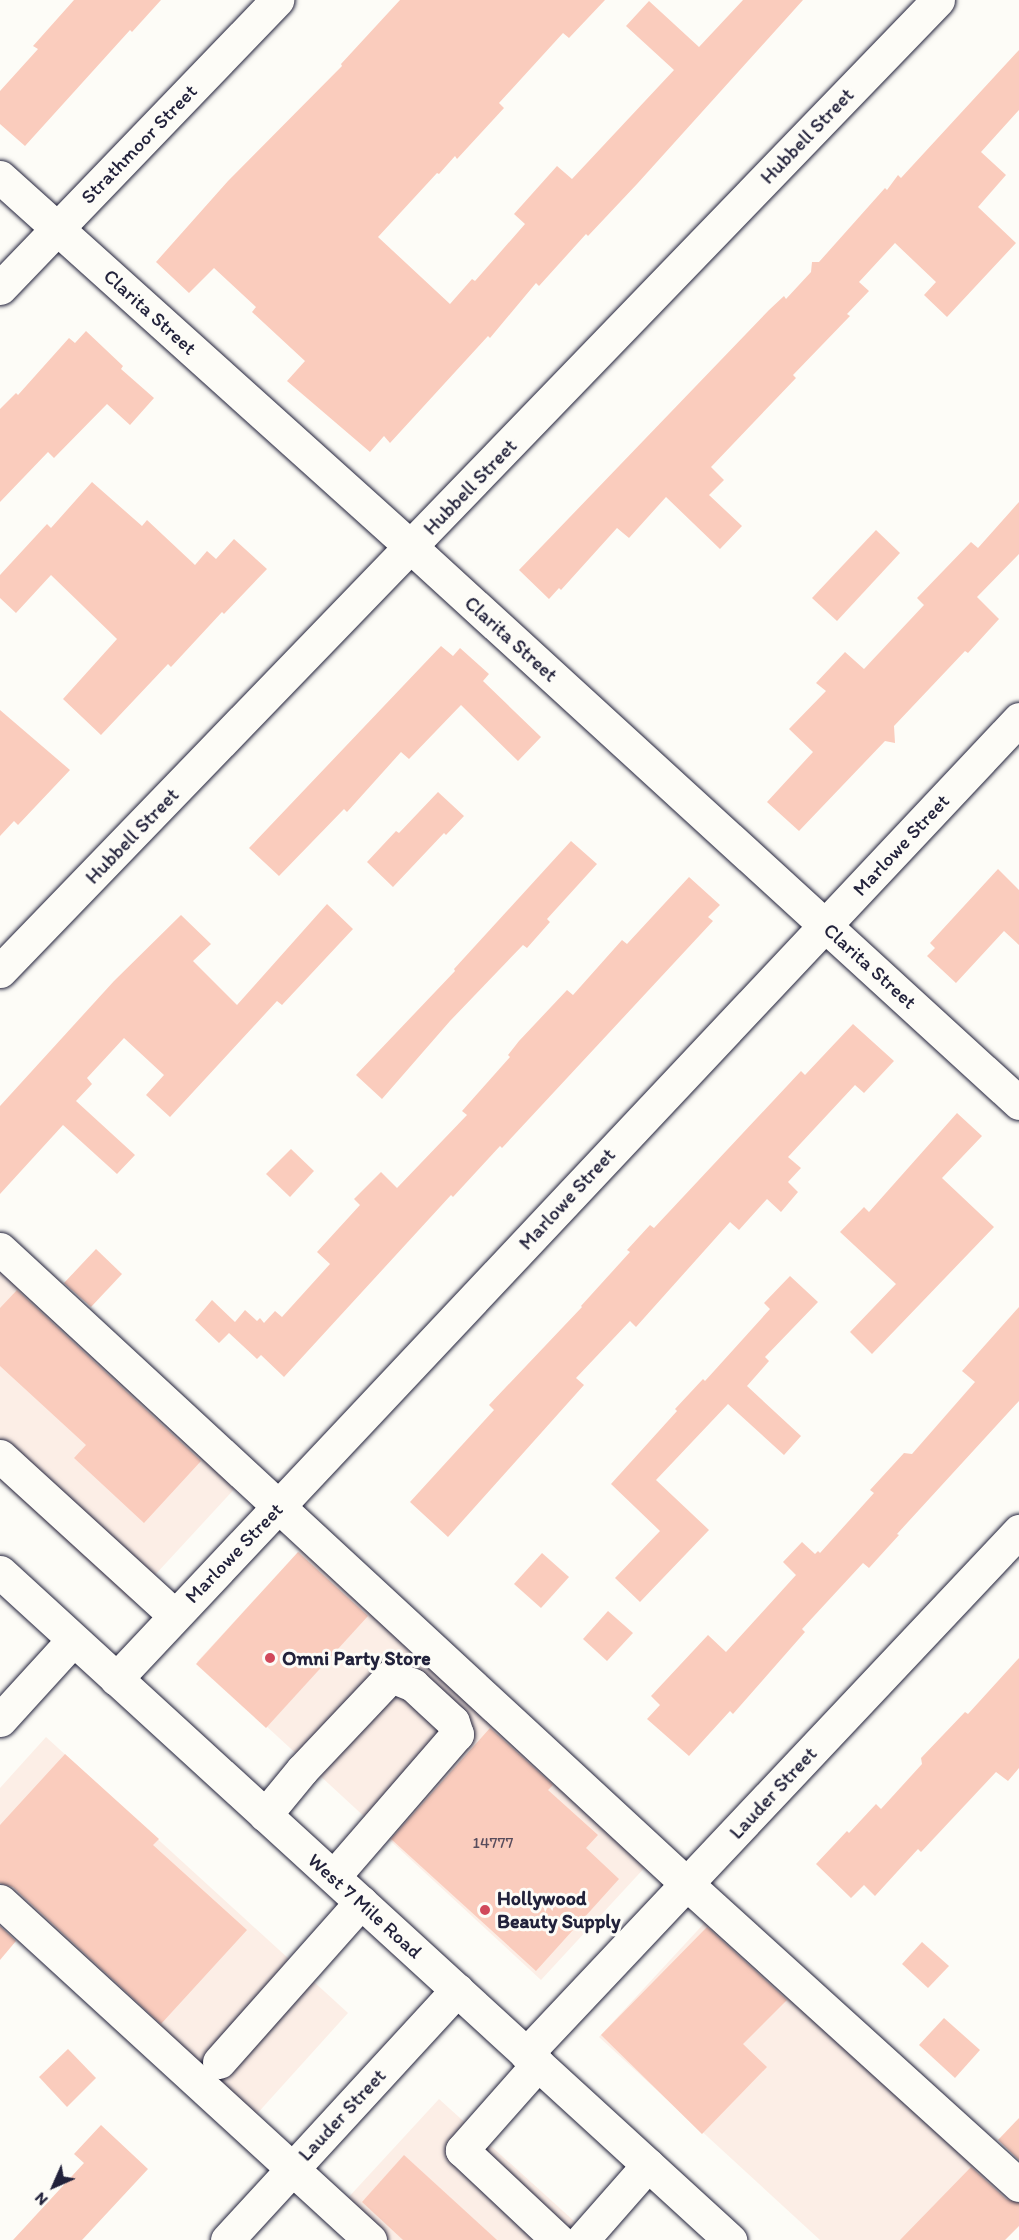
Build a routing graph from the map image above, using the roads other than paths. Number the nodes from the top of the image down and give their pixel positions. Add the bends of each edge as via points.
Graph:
1 (277, 0) edge
2 (938, 0) edge
3 (0, 177) edge
4 (57, 229) junction
5 (0, 288) edge
6 (411, 548) junction
7 (1019, 719) edge
8 (825, 926) junction
9 (0, 971) edge
10 (1019, 1103) edge
11 (0, 1249) edge
12 (0, 1456) edge
13 (280, 1505) junction
14 (1019, 1531) edge
15 (0, 1572) edge
16 (174, 1615) junction
17 (74, 1640) junction
18 (116, 1679) junction
19 (0, 1720) edge
20 (265, 1815) junction
21 (334, 1876) junction
22 (687, 1884) junction
23 (0, 1900) edge
24 (362, 1902) junction
25 (457, 1990) junction
26 (532, 2059) junction
27 (219, 2062) dead end
28 (648, 2165) junction
29 (292, 2168) junction
30 (1019, 2185) edge
31 (227, 2240) edge
32 (370, 2240) edge
33 (558, 2240) edge
34 (582, 2240) edge
35 (730, 2240) edge

1 - 4 street, Strathmoor Street
2 - 6 street, Hubbell Street
3 - 4 street, Clarita Street
4 - 5 street, Strathmoor Street
4 - 6 street, Clarita Street
6 - 8 street, Clarita Street
6 - 9 street, Hubbell Street
7 - 8 street, Marlowe Street
8 - 10 street, Clarita Street
8 - 13 street, Marlowe Street
11 - 13 street
12 - 16 street
13 - 16 street, Marlowe Street
13 - 22 street
14 - 22 street, Lauder Street
15 - 17 street, West 7 Mile Road
16 - 18 street, Marlowe Street
17 - 18 street, West 7 Mile Road
17 - 19 street
18 - 20 street, West 7 Mile Road
20 - 21 street, West 7 Mile Road
20 - 21 street via 391,1676 413,1685 453,1722 457,1734
21 - 24 street, West 7 Mile Road
22 - 26 street, Lauder Street
22 - 30 street
23 - 29 street
24 - 25 street, West 7 Mile Road
24 - 27 street
25 - 26 street, West 7 Mile Road
25 - 29 street, Lauder Street
26 - 28 street, West 7 Mile Road
26 - 33 street, Lauder Street via 462,2150
28 - 34 street
28 - 35 street, West 7 Mile Road
29 - 31 street, Lauder Street
29 - 32 street

